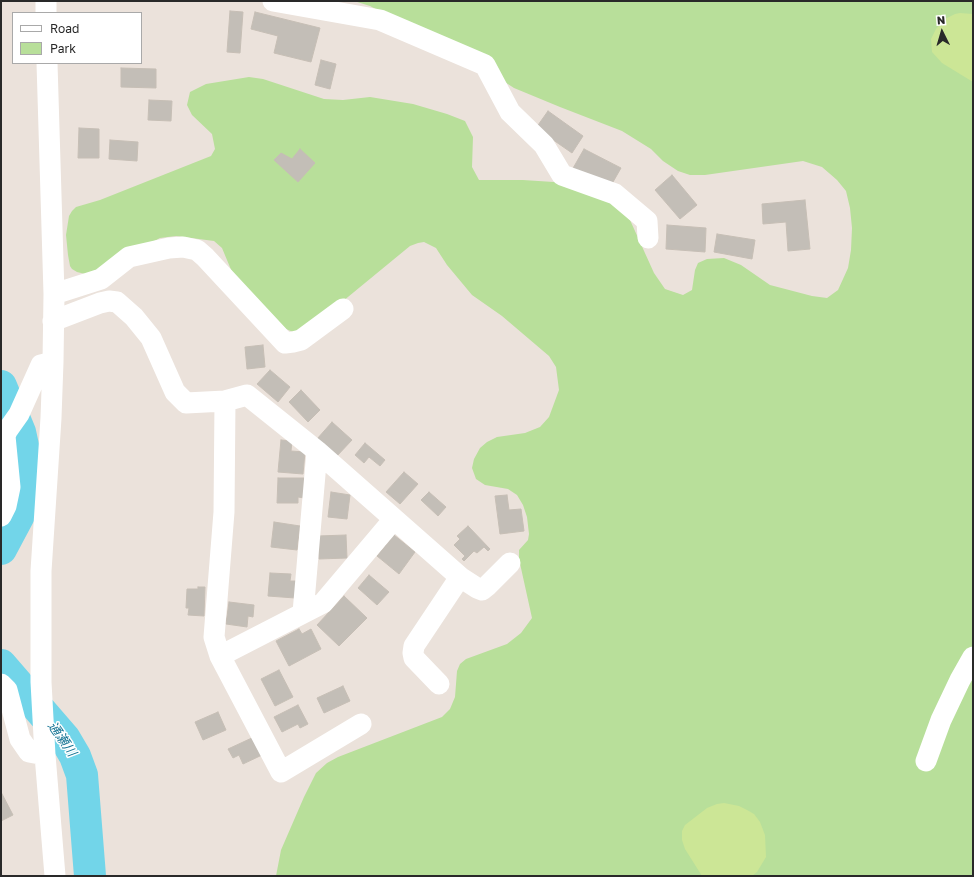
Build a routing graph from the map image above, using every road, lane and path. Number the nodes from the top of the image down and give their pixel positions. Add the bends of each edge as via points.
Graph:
1 (46, 1) edge
2 (273, 1) edge
3 (46, 12) edge
4 (47, 64) edge
5 (648, 238) dead end
6 (54, 294) junction
7 (343, 309) dead end
8 (54, 321) junction
9 (53, 362) junction
10 (225, 401) junction
11 (21, 410) junction
12 (52, 418) junction
13 (317, 451) junction
14 (4, 465) edge
15 (1, 516) edge
16 (394, 519) junction
17 (510, 563) dead end
18 (460, 577) junction
19 (304, 613) junction
20 (220, 656) junction
21 (973, 657) edge
22 (1, 684) edge
23 (439, 684) dead end
24 (361, 724) dead end
25 (44, 747) junction
26 (926, 761) dead end
27 (55, 876) edge

1 - 3 street
2 - 5 street via 380,20 485,65 510,112 544,144 562,175 614,194 647,221
4 - 6 street
6 - 7 street via 102,278 129,257 183,247 201,253 285,343 301,340
6 - 8 street
8 - 9 street
8 - 10 street via 100,303 117,302 134,317 151,338 175,392 186,403
9 - 11 street via 41,365
9 - 12 street
10 - 13 street via 247,395
10 - 20 street via 224,512 214,637
11 - 12 street
11 - 14 street via 5,436
12 - 25 street via 41,571
13 - 16 street
13 - 19 street
14 - 15 street via 10,487
16 - 18 street
16 - 19 street via 323,603
17 - 18 street via 482,590
18 - 23 street via 414,646 414,658
19 - 20 street
20 - 24 street via 281,772
21 - 26 street via 941,720
22 - 25 street via 6,690 20,739 29,752
25 - 27 street

